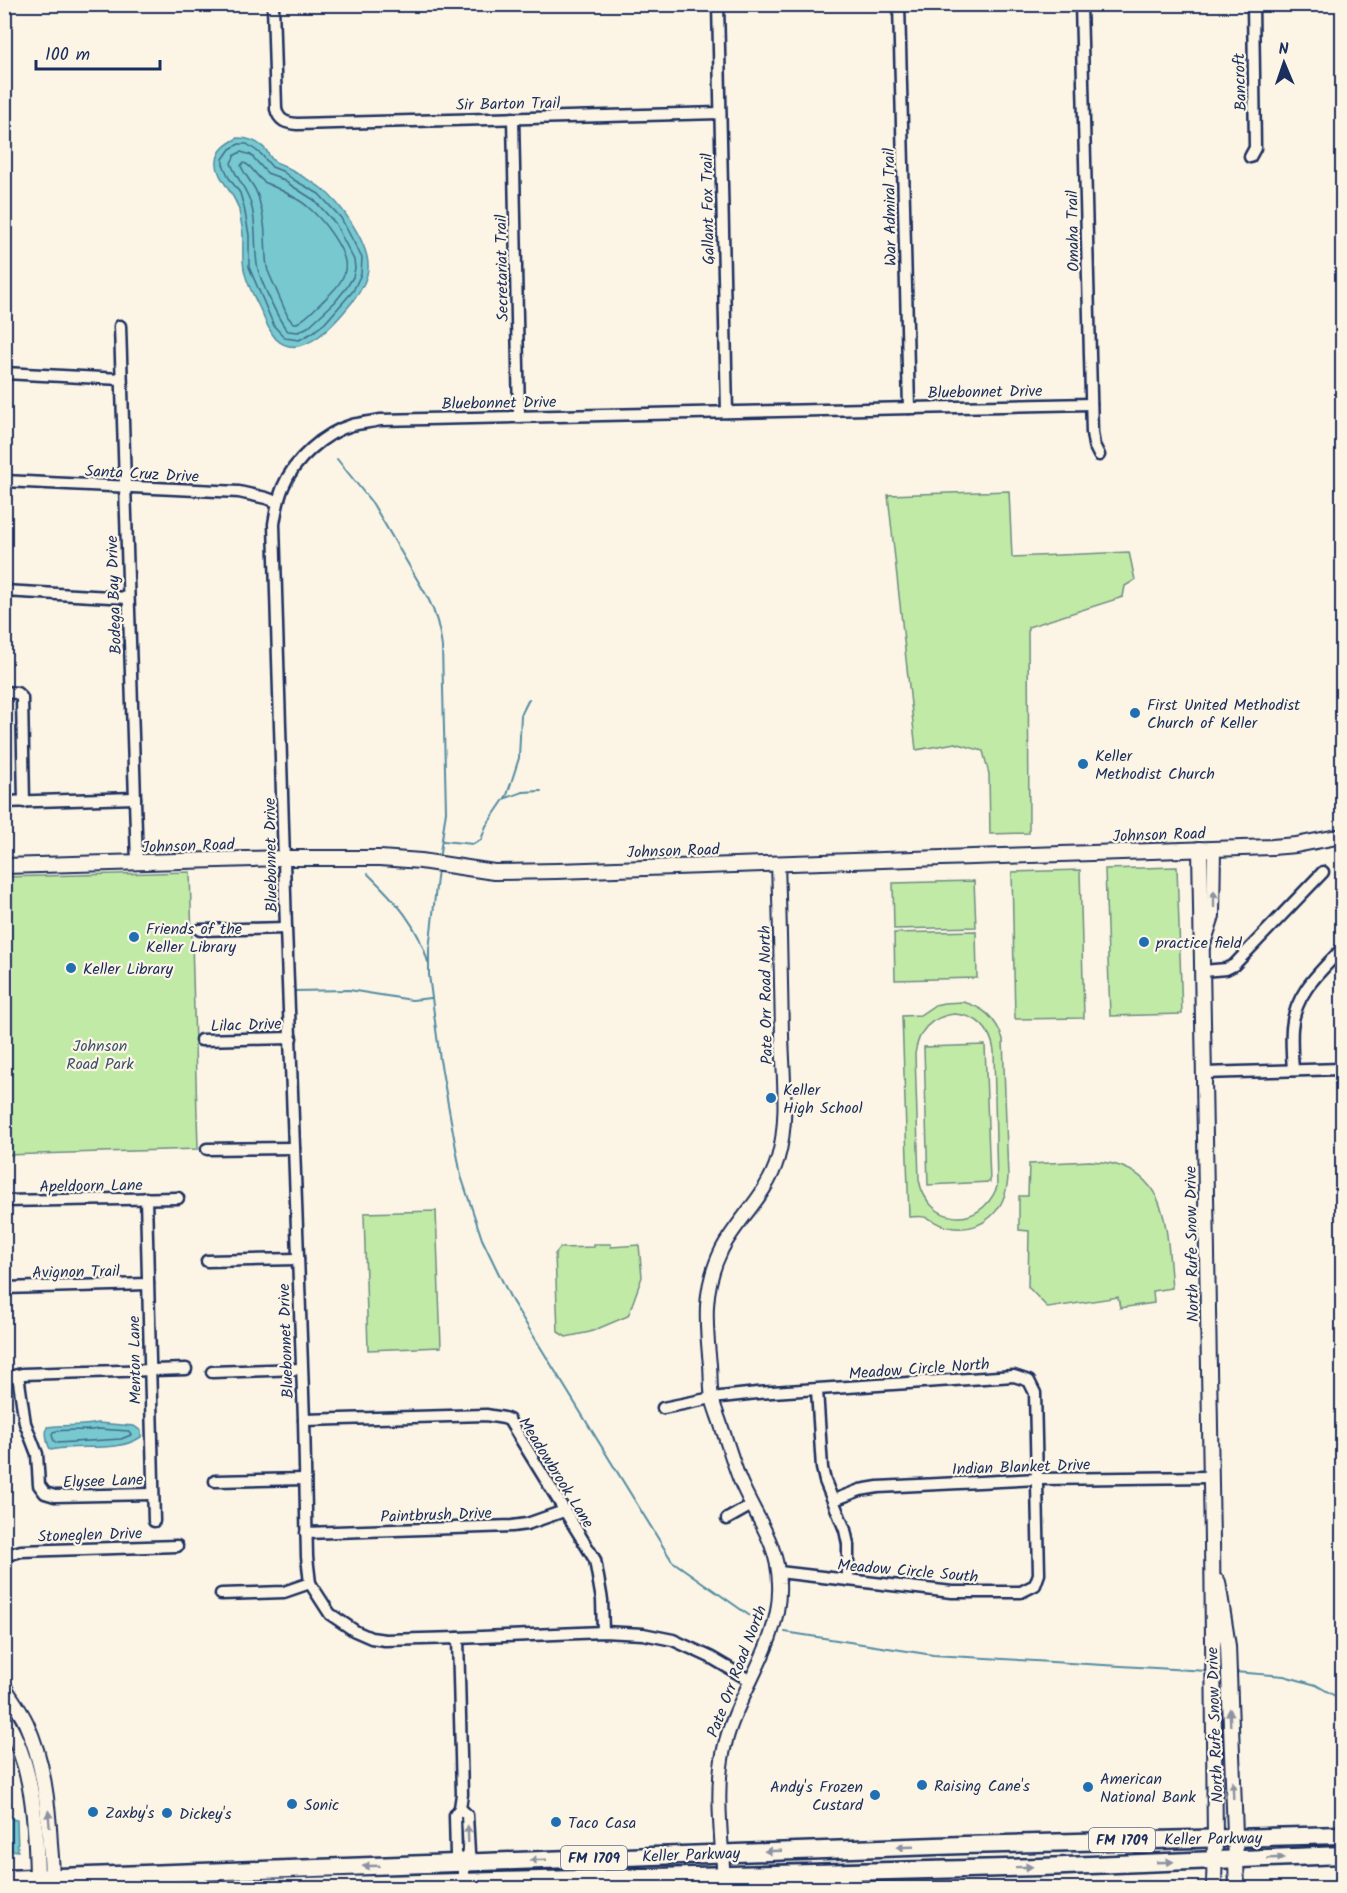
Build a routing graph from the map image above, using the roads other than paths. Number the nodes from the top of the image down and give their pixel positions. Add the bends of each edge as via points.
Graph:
1 (273, 4) edge
2 (718, 4) edge
3 (899, 4) edge
4 (1081, 4) edge
5 (1253, 4) edge
6 (720, 114) junction
7 (513, 118) junction
8 (1250, 157) dead end
9 (120, 326) dead end
10 (4, 373) edge
11 (121, 379) junction
12 (1091, 404) junction
13 (909, 408) junction
14 (727, 412) junction
15 (519, 417) junction
16 (1099, 455) dead end
17 (4, 481) edge
18 (125, 487) junction
19 (277, 502) junction
20 (4, 591) edge
21 (128, 598) junction
22 (4, 692) edge
23 (135, 798) junction
24 (24, 801) junction
25 (4, 802) edge
26 (1342, 836) edge
27 (1207, 849) junction
28 (285, 858) junction
29 (137, 863) junction
30 (778, 863) junction
31 (4, 866) edge
32 (1323, 872) dead end
33 (286, 928) junction
34 (200, 930) dead end
35 (1342, 949) edge
36 (1203, 971) junction
37 (291, 1038) junction
38 (201, 1040) dead end
39 (1342, 1069) edge
40 (1293, 1070) junction
41 (1204, 1073) junction
42 (294, 1148) junction
43 (207, 1149) dead end
44 (146, 1198) junction
45 (178, 1198) dead end
46 (4, 1201) edge
47 (297, 1259) junction
48 (207, 1261) dead end
49 (148, 1284) junction
50 (4, 1288) edge
51 (186, 1369) dead end
52 (301, 1369) junction
53 (150, 1370) junction
54 (212, 1372) dead end
55 (18, 1375) junction
56 (4, 1378) edge
57 (817, 1390) junction
58 (712, 1398) junction
59 (663, 1408) dead end
60 (304, 1420) junction
61 (1211, 1477) junction
62 (305, 1479) junction
63 (1038, 1479) junction
64 (215, 1481) dead end
65 (152, 1494) junction
66 (834, 1500) junction
67 (752, 1505) junction
68 (564, 1511) junction
69 (727, 1519) dead end
70 (154, 1521) dead end
71 (306, 1533) junction
72 (1212, 1541) junction
73 (177, 1546) dead end
74 (4, 1556) edge
75 (779, 1572) junction
76 (848, 1580) junction
77 (310, 1583) junction
78 (221, 1594) dead end
79 (603, 1632) junction
80 (458, 1638) junction
81 (751, 1681) junction
82 (4, 1687) edge
83 (4, 1717) edge
84 (1214, 1743) junction
85 (1231, 1743) junction
86 (1342, 1835) edge
87 (1235, 1837) junction
88 (1215, 1838) junction
89 (964, 1845) junction
90 (723, 1853) junction
91 (1342, 1855) edge
92 (1215, 1860) junction
93 (1235, 1860) junction
94 (464, 1862) junction
95 (966, 1868) junction
96 (4, 1879) edge
97 (464, 1882) junction
98 (724, 1882) edge
99 (45, 1883) edge
100 (227, 1888) edge
101 (1214, 1888) edge
102 (1237, 1888) edge

1 - 7 street, Sir Barton Trail via 276,109 286,123
2 - 6 street, Gallant Fox Trail
3 - 13 street, War Admiral Trail
4 - 12 street, Omaha Trail
5 - 8 street, Bancroft via 1255,148
6 - 7 street, Sir Barton Trail
6 - 14 street, Gallant Fox Trail
7 - 15 street, Secretariat Trail
9 - 11 street, Bodega Bay Drive
10 - 11 street
11 - 18 street, Bodega Bay Drive
12 - 13 street, Bluebonnet Drive
12 - 16 street, Omaha Trail via 1093,438
13 - 14 street, Bluebonnet Drive
14 - 15 street, Bluebonnet Drive
15 - 19 street, Bluebonnet Drive via 380,420 350,426 320,441 297,465
17 - 18 street, Santa Cruz Drive
18 - 19 street, Santa Cruz Drive via 239,492
18 - 21 street, Bodega Bay Drive
19 - 28 street, Bluebonnet Drive via 274,524
20 - 21 street
21 - 23 street, Bodega Bay Drive
22 - 24 street via 17,693 22,698
23 - 24 street
23 - 29 street, Bodega Bay Drive
24 - 25 street
26 - 27 main road, Johnson Road via 1296,845
27 - 30 main road, Johnson Road
27 - 36 main road, North Rufe Snow Drive
28 - 29 main road, Johnson Road
28 - 30 main road, Johnson Road via 380,858 494,872
28 - 33 street, Bluebonnet Drive
29 - 31 main road, Johnson Road
30 - 58 street, Pate Orr Road North via 782,1133 777,1160 762,1195 723,1248 714,1267 707,1306
32 - 36 street via 1234,965
33 - 34 street
33 - 37 street, Bluebonnet Drive
35 - 40 street via 1299,1000 1292,1028
36 - 41 main road, North Rufe Snow Drive
37 - 38 street, Lilac Drive
37 - 42 street, Bluebonnet Drive
39 - 40 street
40 - 41 street
41 - 61 main road, North Rufe Snow Drive
42 - 43 street
42 - 47 street, Bluebonnet Drive
44 - 45 street, Apeldoorn Lane
44 - 46 street, Apeldoorn Lane
44 - 49 street, Menton Lane
47 - 48 street
47 - 52 street, Bluebonnet Drive
49 - 50 street, Avignon Trail
49 - 53 street, Menton Lane
51 - 53 street
52 - 54 street
52 - 60 street, Bluebonnet Drive
53 - 55 street
53 - 65 street, Menton Lane
55 - 56 street
55 - 65 street, Elysee Lane via 25,1423 37,1454 39,1485 45,1493
57 - 58 street, Meadow Circle North
57 - 63 street, Meadow Circle North via 1014,1376 1029,1381 1035,1393
57 - 66 street via 822,1468
58 - 59 street, Meadow Circle North
58 - 67 street, Pate Orr Road North
60 - 62 street, Bluebonnet Drive
60 - 68 street, Meadowbrook Lane via 486,1414 504,1418 509,1420
61 - 63 street, Indian Blanket Drive
61 - 72 main road, North Rufe Snow Drive
62 - 64 street
62 - 71 street, Bluebonnet Drive
63 - 66 street, Indian Blanket Drive via 878,1487
63 - 76 street, Meadow Circle South via 1039,1574 1028,1590 952,1592
65 - 70 street, Menton Lane
66 - 76 street via 848,1544
67 - 69 street
67 - 75 street, Pate Orr Road North via 771,1542
68 - 71 street, Paintbrush Drive via 512,1526
68 - 79 street, Meadowbrook Lane via 595,1560
71 - 77 street, Bluebonnet Drive
72 - 84 main road, North Rufe Snow Drive
85 -> 72 main road, North Rufe Snow Drive via 1228,1646
73 - 74 street, Stoneglen Drive via 21,1551
75 - 76 street, Meadow Circle South
75 - 81 street, Pate Orr Road North via 775,1621
77 - 78 street via 284,1592
77 - 80 street, Bluebonnet Drive via 330,1614 371,1638
79 - 80 street, Bluebonnet Drive
79 - 81 street, Bluebonnet Drive via 673,1640
80 - 94 street via 462,1794 455,1815 456,1855
81 - 90 street, Pate Orr Road North via 724,1749 720,1784
99 -> 82 main road via 49,1813 42,1775 26,1722
83 - 99 main road via 22,1756 32,1795
84 - 85 main road
84 - 88 main road, North Rufe Snow Drive
87 -> 85 main road, North Rufe Snow Drive
86 - 87 main road, Keller Parkway / FM 1709
87 - 88 main road, Keller Parkway / FM 1709
87 - 93 main road, North Rufe Snow Drive
88 - 89 main road, Keller Parkway / FM 1709
88 - 92 main road, North Rufe Snow Drive
89 -> 90 main road, Keller Parkway / FM 1709
89 - 95 main road
90 -> 94 main road, Keller Parkway / FM 1709
90 - 98 street, Pate Orr Road North
93 -> 91 main road, Keller Parkway / FM 1709
92 - 93 main road, Keller Parkway / FM 1709
95 -> 92 main road, Keller Parkway / FM 1709
92 - 101 main road, North Rufe Snow Drive
93 - 102 main road, North Rufe Snow Drive
94 - 97 street
94 -> 99 main road, Keller Parkway / FM 1709
95 - 98 main road, Keller Parkway / FM 1709
96 - 99 main road, Keller Parkway / FM 1709
97 - 98 main road, Keller Parkway / FM 1709
97 - 100 main road, Keller Parkway / FM 1709

